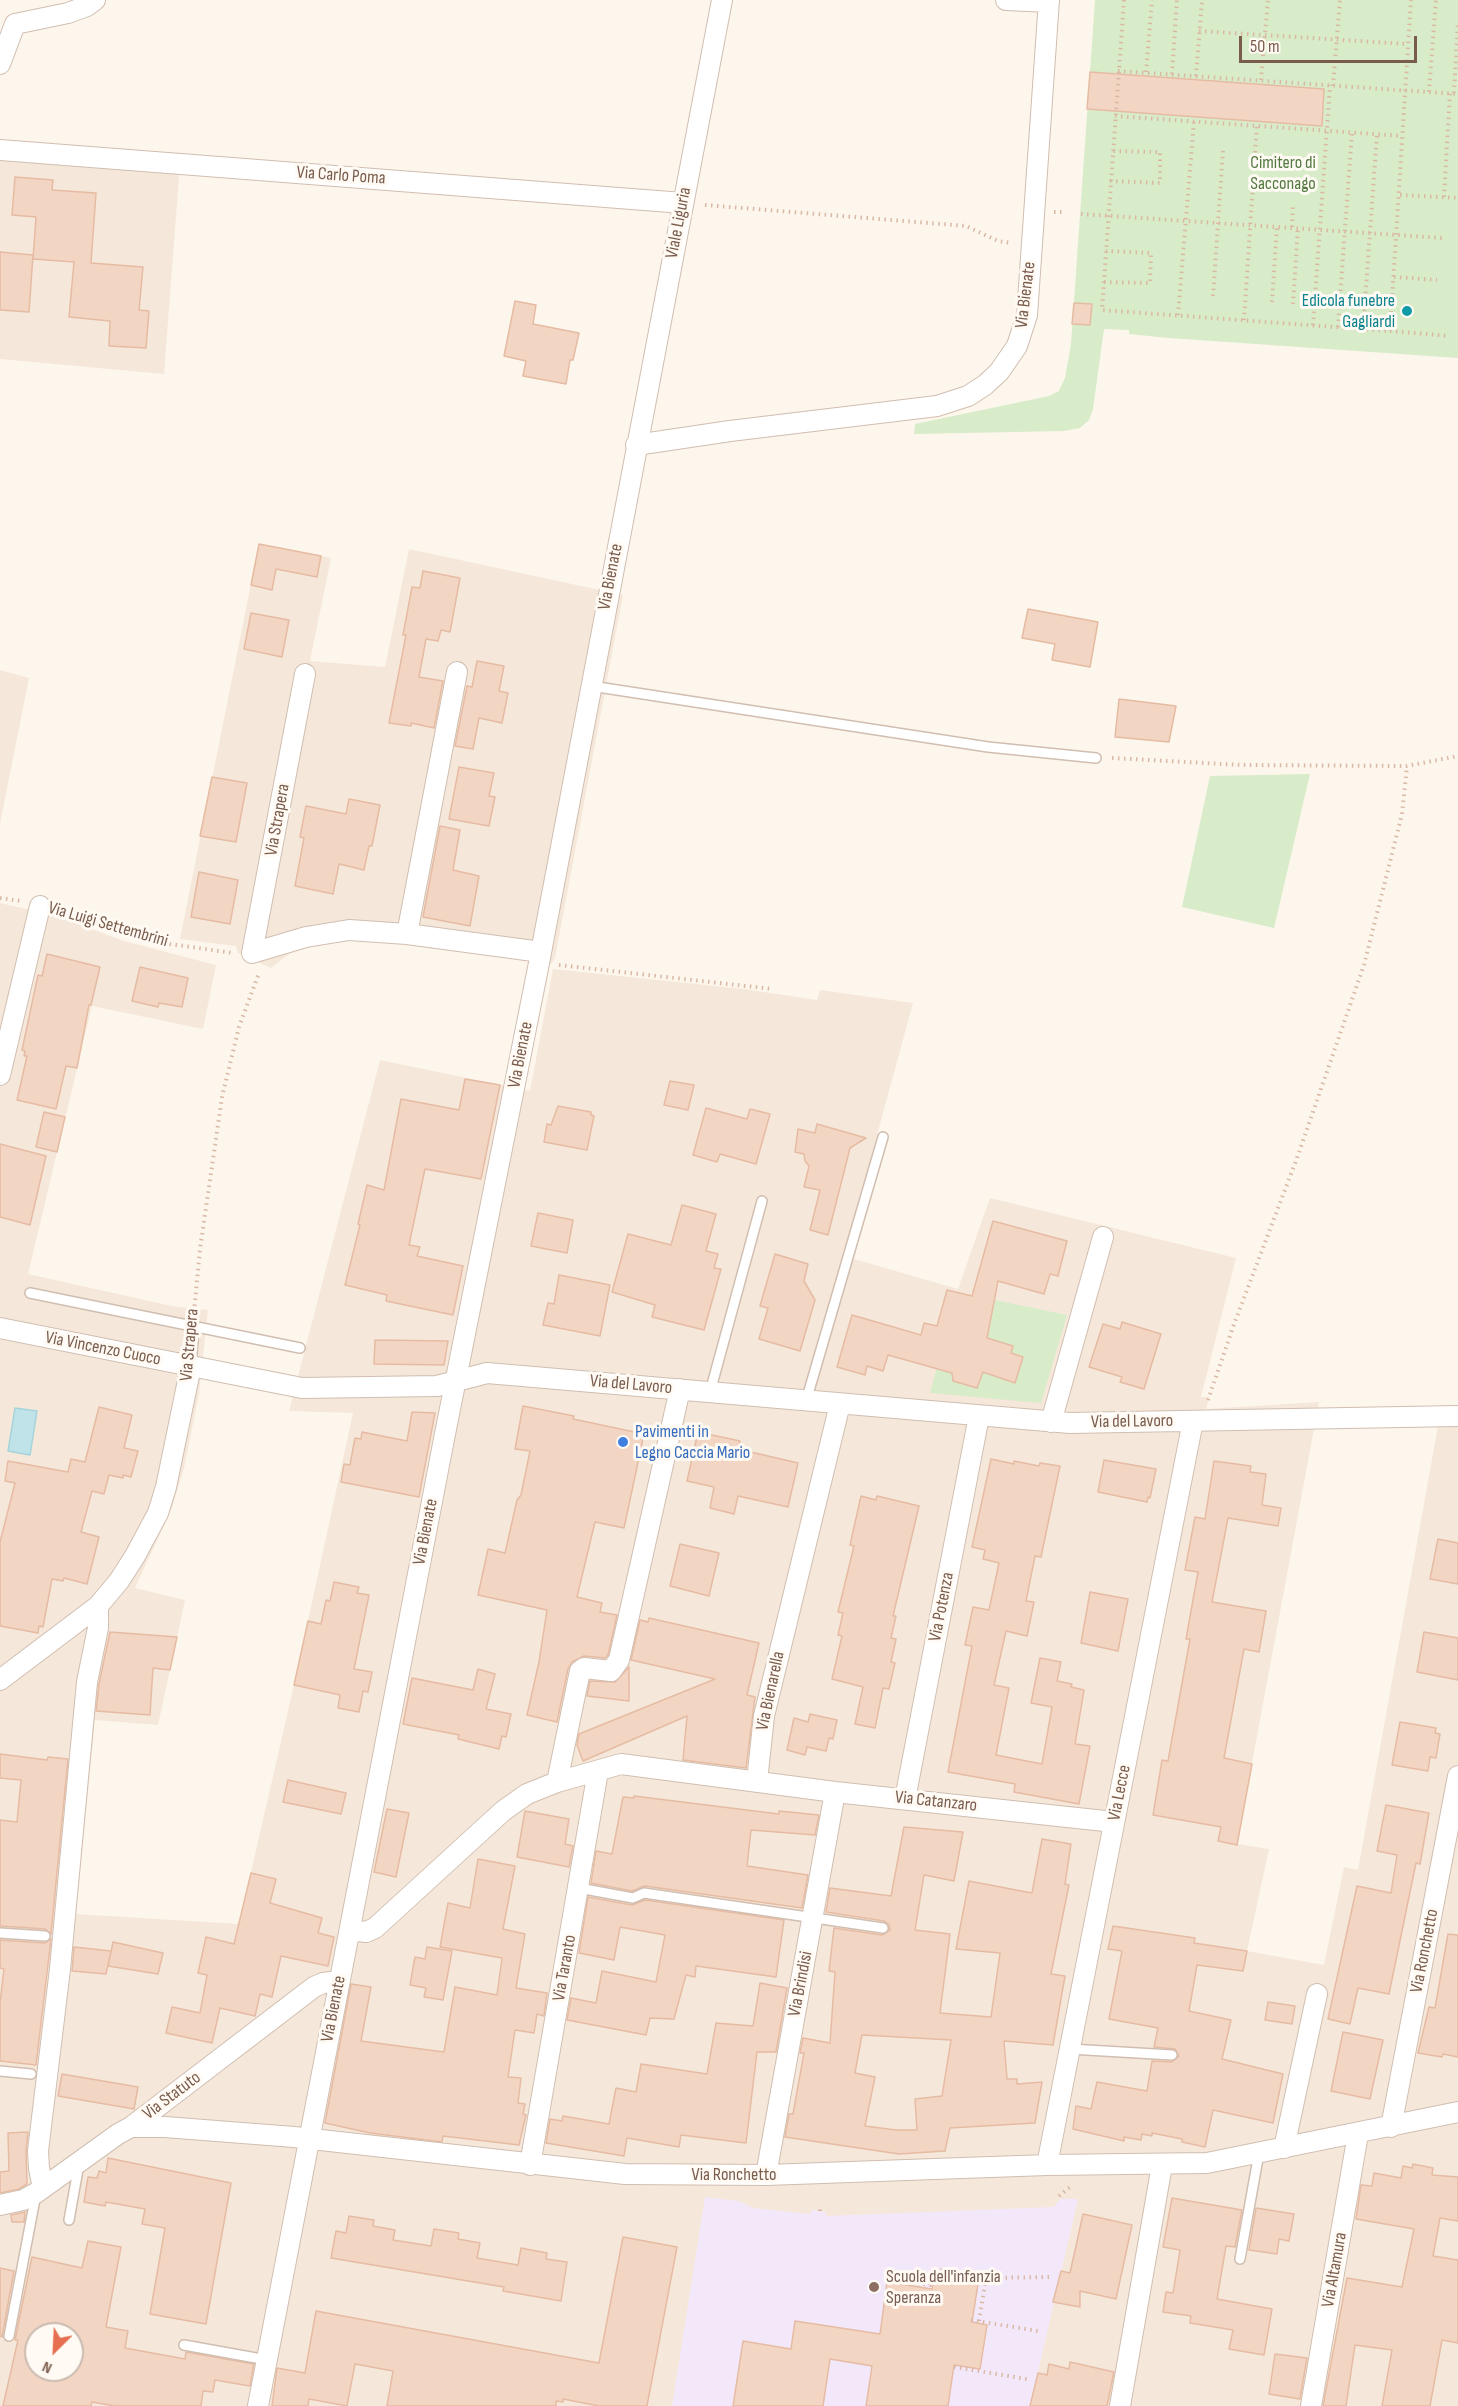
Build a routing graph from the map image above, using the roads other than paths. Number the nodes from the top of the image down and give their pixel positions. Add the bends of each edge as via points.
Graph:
1 (95, 0) edge
2 (722, 0) edge
3 (1006, 0) edge
4 (1049, 1) edge
5 (0, 64) edge
6 (0, 150) edge
7 (683, 203) junction
8 (636, 445) junction
9 (457, 672) dead end
10 (305, 674) dead end
11 (591, 686) junction
12 (1096, 758) road end
13 (40, 906) road end
14 (407, 934) junction
15 (540, 957) junction
16 (0, 1075) edge
17 (883, 1137) dead end
18 (762, 1201) dead end
19 (1103, 1237) dead end
20 (30, 1293) dead end
21 (194, 1327) junction
22 (0, 1328) edge
23 (300, 1348) dead end
24 (191, 1366) junction
25 (456, 1382) junction
26 (680, 1389) junction
27 (710, 1392) junction
28 (806, 1401) junction
29 (840, 1404) junction
30 (979, 1416) junction
31 (1458, 1416) edge
32 (1197, 1421) junction
33 (1051, 1422) junction
34 (98, 1606) junction
35 (0, 1680) edge
36 (598, 1771) junction
37 (1458, 1776) edge
38 (757, 1781) junction
39 (557, 1782) junction
40 (835, 1792) junction
41 (905, 1799) junction
42 (1114, 1822) junction
43 (579, 1888) junction
44 (813, 1919) junction
45 (883, 1928) dead end
46 (350, 1930) junction
47 (0, 1933) edge
48 (45, 1936) dead end
49 (339, 1981) junction
50 (1317, 1994) dead end
51 (1070, 2049) junction
52 (1172, 2055) dead end
53 (0, 2071) edge
54 (31, 2074) dead end
55 (1458, 2112) edge
56 (154, 2119) junction
57 (131, 2127) joint
58 (1391, 2127) junction
59 (1358, 2134) junction
60 (308, 2139) junction
61 (1284, 2148) junction
62 (1259, 2153) junction
63 (80, 2162) junction
64 (530, 2165) junction
65 (1047, 2165) junction
66 (1162, 2165) junction
67 (766, 2175) junction
68 (40, 2191) junction
69 (0, 2205) edge
70 (69, 2220) dead end
71 (1240, 2259) dead end
72 (9, 2336) dead end
73 (184, 2345) dead end
74 (267, 2360) junction
75 (258, 2406) edge
76 (1120, 2406) edge
77 (1311, 2406) edge

1 - 5 street via 68,13 15,24
2 - 7 street, Viale Liguria
3 - 4 street
4 - 8 street, Via Bienate via 1027,315 1017,346 992,379 968,396 923,409
6 - 7 street, Via Carlo Poma
7 - 8 street, Viale Liguria
8 - 11 street, Via Bienate
9 - 14 street
10 - 14 street, Via Strapera via 258,951 330,932
11 - 12 lane via 988,747
11 - 15 street, Via Bienate
13 - 16 street
14 - 15 street
15 - 25 street, Via Bienate
17 - 28 lane
18 - 27 lane
19 - 33 street
20 - 21 lane
21 - 23 lane
21 - 24 lane, Via Strapera
22 - 24 street, Via Vincenzo Cuoco
24 - 25 street, Via Vincenzo Cuoco via 302,1388 437,1386
24 - 34 street, Via Strapera via 158,1513 127,1569
25 - 26 street, Via del Lavoro via 487,1373
25 - 46 street, Via Bienate
26 - 27 street, Via del Lavoro
26 - 39 street via 619,1660 611,1671 580,1671
27 - 28 street, Via del Lavoro
28 - 29 street, Via del Lavoro
29 - 30 street, Via del Lavoro
29 - 38 street, Via Bienarella via 764,1716
30 - 33 street, Via del Lavoro
30 - 41 street, Via Potenza
31 - 32 street, Via del Lavoro
32 - 33 street, Via del Lavoro
32 - 42 street, Via Lecce
34 - 35 street, Via Strapera
34 - 68 street via 38,2151
36 - 38 street via 621,1764
36 - 39 street
36 - 43 street, Via Taranto
37 - 58 street, Via Ronchetto
38 - 40 street, Via Catanzaro
39 - 46 street via 508,1806 372,1930
40 - 41 street, Via Catanzaro
40 - 44 street, Via Brindisi
41 - 42 street, Via Catanzaro
42 - 51 street, Via Lecce
43 - 44 lane via 633,1898 644,1893
43 - 64 street, Via Taranto
44 - 45 lane
44 - 67 street, Via Brindisi
46 - 49 street, Via Bienate
47 - 48 lane
49 - 56 street, Via Statuto via 314,1988
49 - 60 street, Via Bienate
50 - 61 street
51 - 52 lane
51 - 65 street, Via Lecce
53 - 54 lane
55 - 58 street, Via Ronchetto
56 - 57 street, Via Ronchetto
56 - 60 street, Via Ronchetto
57 - 63 street, Via Statuto
58 - 59 street, Via Ronchetto
59 - 61 street, Via Ronchetto
59 - 77 street, Via Altamura
60 - 64 street, Via Ronchetto
60 - 74 street, Via Bienate
61 - 62 street, Via Ronchetto
62 - 66 street, Via Ronchetto via 1207,2163
62 - 71 lane
63 - 68 street, Via Statuto
63 - 70 lane
64 - 67 street, Via Ronchetto via 626,2174
65 - 66 street, Via Ronchetto
65 - 67 street, Via Ronchetto
66 - 76 street
68 - 69 street, Via Statuto
68 - 72 lane
73 - 74 lane
74 - 75 street, Via Bienate

